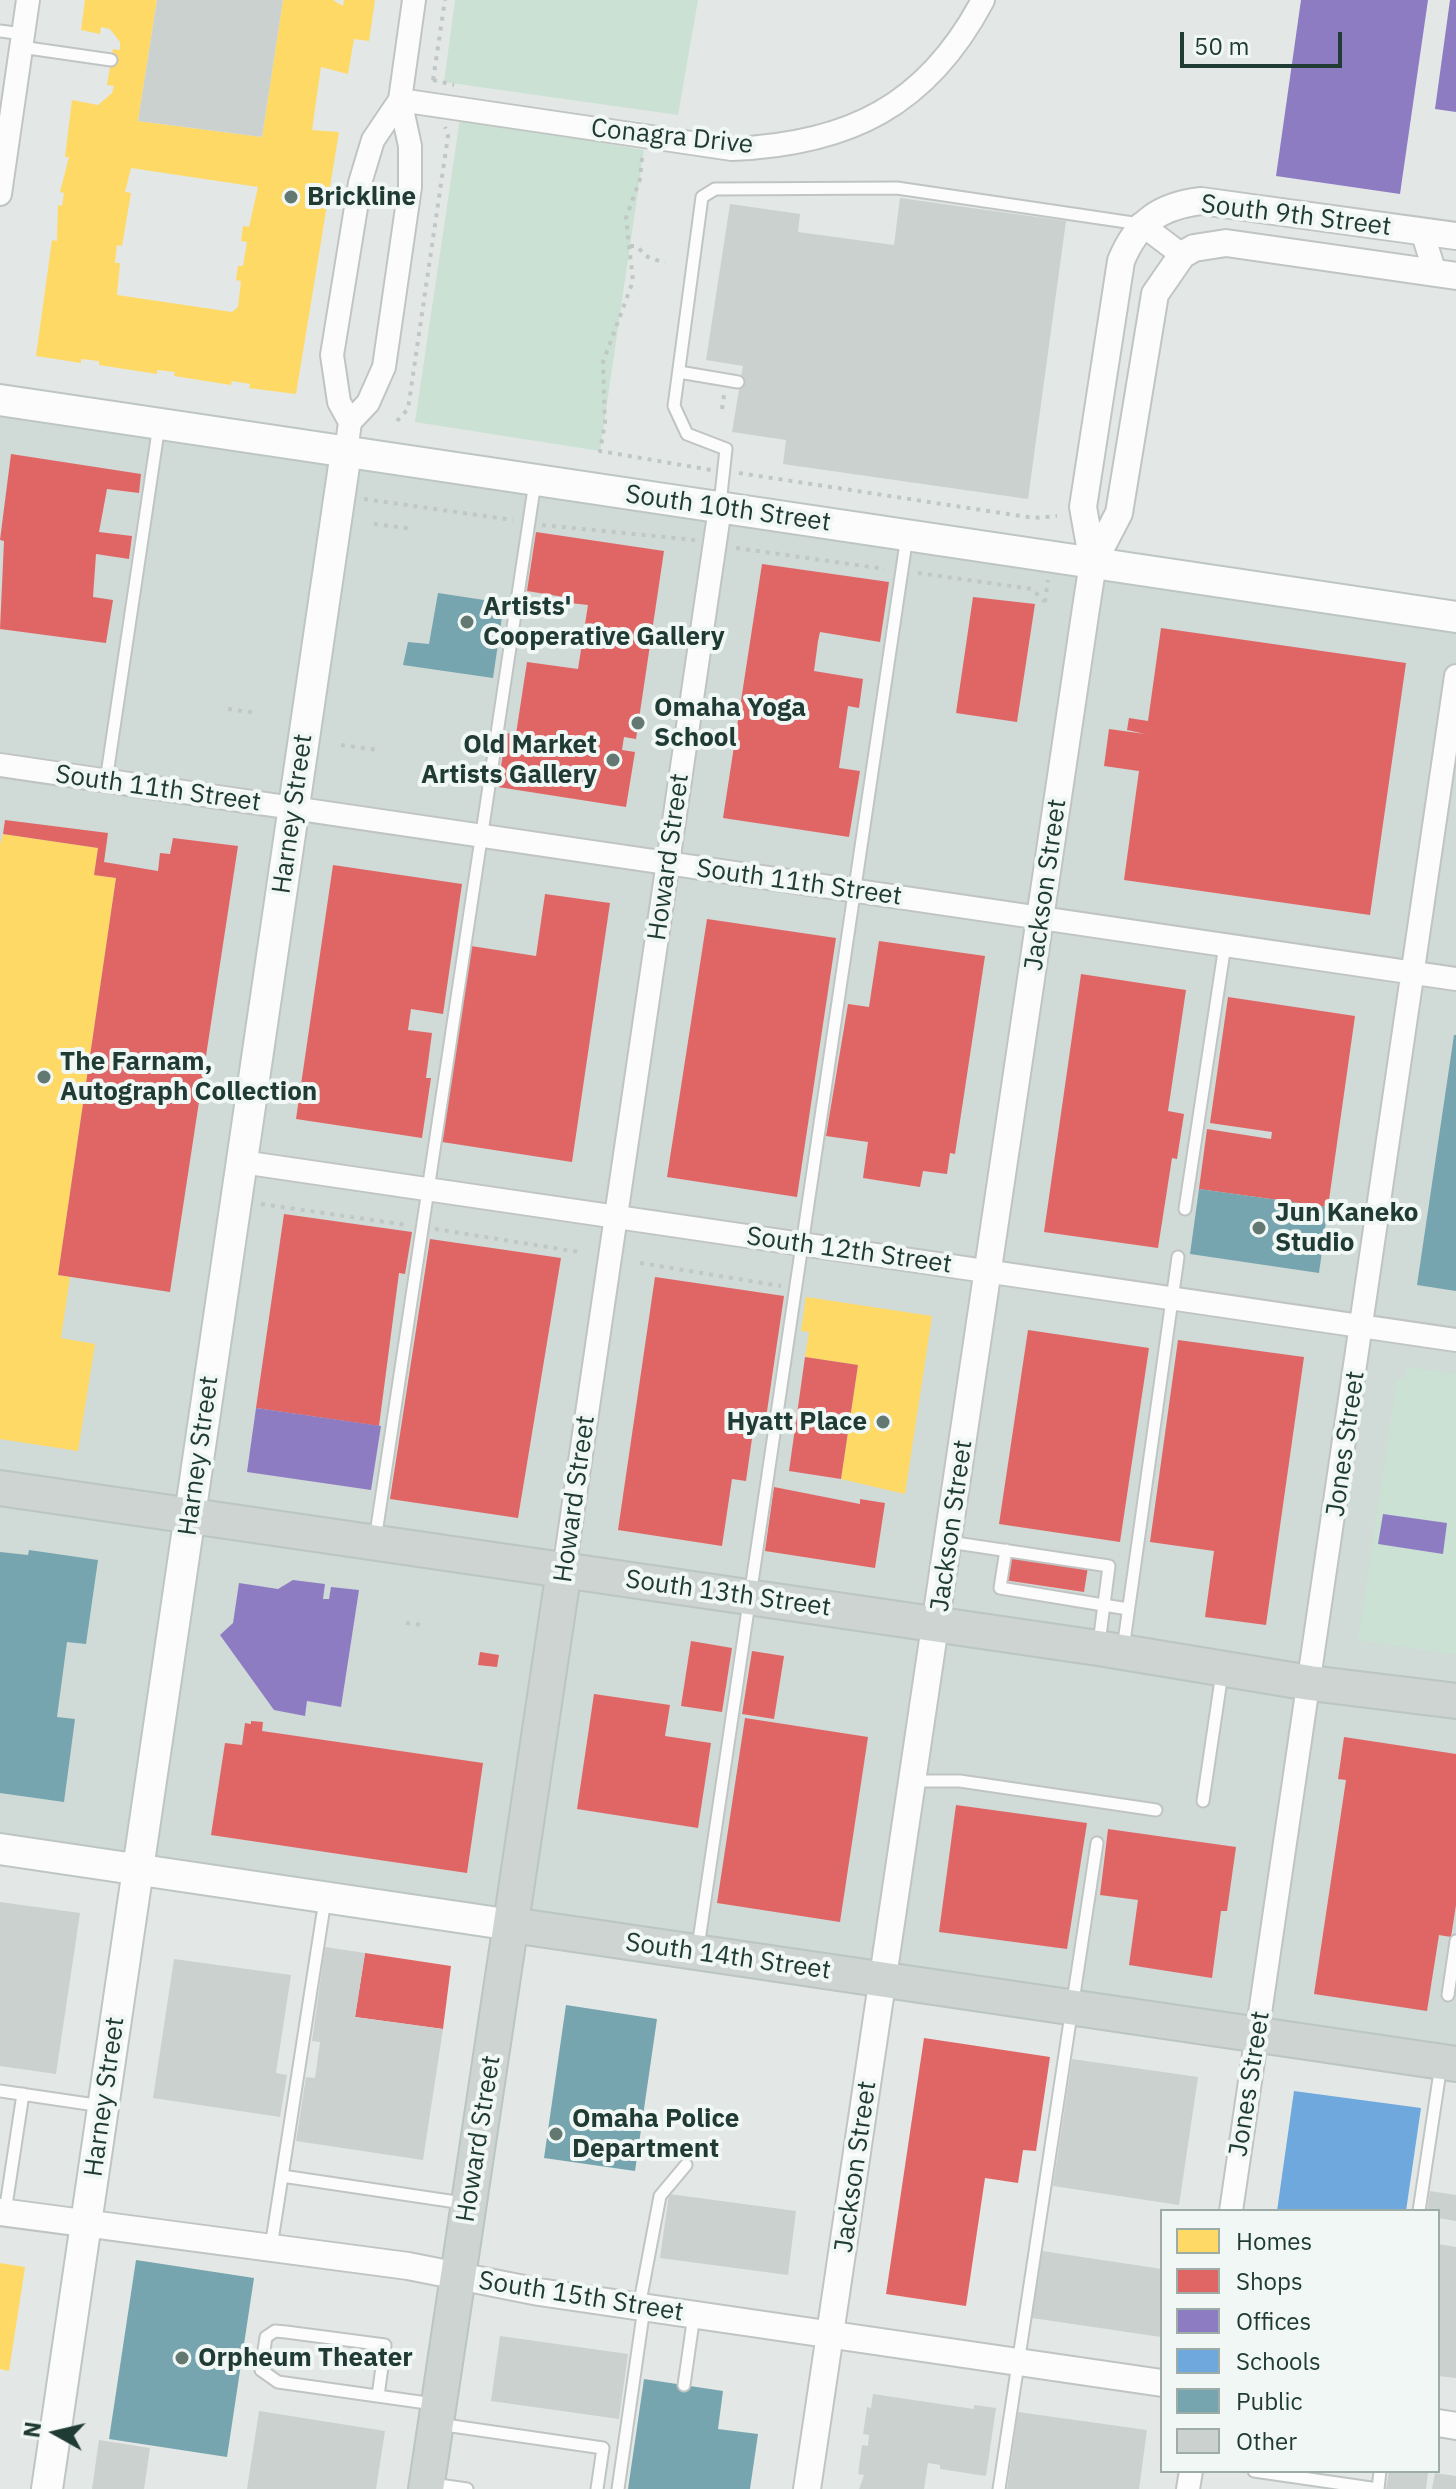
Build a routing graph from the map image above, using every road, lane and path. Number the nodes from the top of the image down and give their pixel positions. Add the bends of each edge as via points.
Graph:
1 (28, 0) edge
2 (414, 0) edge
3 (445, 0) edge
4 (983, 0) edge
5 (0, 31) edge
6 (22, 41) junction
7 (111, 60) dead end
8 (9, 74) edge
9 (433, 80) junction
10 (464, 90) dead end
11 (400, 100) junction
12 (440, 106) junction
13 (644, 150) dead end
14 (0, 194) edge
15 (1141, 224) junction
16 (1422, 231) junction
17 (1456, 236) edge
18 (630, 246) junction
19 (1182, 255) junction
20 (665, 263) dead end
21 (1446, 275) edge
22 (679, 372) junction
23 (738, 382) dead end
24 (724, 392) dead end
25 (0, 400) edge
26 (722, 409) dead end
27 (397, 421) dead end
28 (350, 422) junction
29 (159, 424) junction
30 (346, 452) junction
31 (724, 472) junction
32 (535, 481) junction
33 (720, 508) junction
34 (1057, 516) dead end
35 (374, 524) dead end
36 (413, 529) dead end
37 (907, 535) junction
38 (1093, 563) junction
39 (1456, 617) edge
40 (1456, 676) edge
41 (228, 709) dead end
42 (257, 713) dead end
43 (341, 745) dead end
44 (378, 750) dead end
45 (0, 765) edge
46 (106, 781) junction
47 (294, 808) junction
48 (480, 836) junction
49 (668, 863) junction
50 (855, 891) junction
51 (1041, 918) junction
52 (1225, 945) junction
53 (1413, 973) junction
54 (1456, 979) edge
55 (242, 1162) junction
56 (427, 1189) junction
57 (1185, 1209) dead end
58 (616, 1217) junction
59 (801, 1244) junction
60 (1178, 1257) dead end
61 (640, 1263) dead end
62 (989, 1272) junction
63 (795, 1288) junction
64 (1173, 1299) junction
65 (1363, 1327) junction
66 (1456, 1340) edge
67 (0, 1488) edge
68 (190, 1515) junction
69 (374, 1542) junction
70 (949, 1542) junction
71 (1006, 1550) junction
72 (564, 1570) junction
73 (750, 1597) junction
74 (1104, 1605) junction
75 (1128, 1609) junction
76 (406, 1623) dead end
77 (423, 1625) dead end
78 (937, 1625) junction
79 (1110, 1650) junction
80 (1222, 1668) junction
81 (1310, 1683) junction
82 (1456, 1701) edge
83 (914, 1781) junction
84 (1203, 1801) dead end
85 (1156, 1810) dead end
86 (1097, 1843) dead end
87 (0, 1849) edge
88 (138, 1870) junction
89 (326, 1898) junction
90 (512, 1925) junction
91 (1456, 1941) edge
92 (697, 1952) junction
93 (884, 1980) junction
94 (1448, 1995) dead end
95 (1072, 2007) junction
96 (1257, 2034) junction
97 (1449, 2063) edge
98 (0, 2091) edge
99 (23, 2094) junction
100 (103, 2106) junction
101 (686, 2165) dead end
102 (282, 2176) junction
103 (469, 2204) junction
104 (1231, 2209) edge
105 (1419, 2209) edge
106 (3, 2212) edge
107 (86, 2224) junction
108 (271, 2247) junction
109 (457, 2276) junction
110 (642, 2307) junction
111 (694, 2315) junction
112 (831, 2334) junction
113 (1018, 2362) junction
114 (1160, 2383) edge
115 (684, 2385) dead end
116 (378, 2396) junction
117 (437, 2414) junction
118 (1268, 2473) edge
119 (427, 2486) edge
120 (47, 2489) edge
121 (467, 2489) edge
122 (597, 2489) edge
123 (618, 2489) edge
124 (807, 2489) edge
125 (999, 2489) edge
126 (1378, 2489) edge

1 - 6 street
2 - 11 street, Harney Street
3 - 9 path
4 - 12 street, Conagra Drive via 952,52 883,112 838,134 781,147 732,149
5 - 6 lane
6 - 7 lane
6 - 8 street
8 - 14 street
9 - 10 path
9 - 12 path
11 - 12 street, Conagra Drive
11 - 28 street, Harney Street via 410,146 410,187 384,367 368,403
11 - 28 street, Harney Street via 373,140 360,183 332,355 339,402
12 - 27 path via 448,136 408,409
13 - 18 path via 626,218
15 - 16 street, South 9th Street via 1176,204 1201,201
15 - 19 street
15 - 22 lane via 897,188 715,189 702,197
15 - 38 street, Jackson Street via 1127,245 1116,281 1083,507
16 - 17 street, South 9th Street
16 - 21 street
18 - 20 path
18 - 31 path via 633,281 603,362 605,423 600,451
19 - 21 street, South 9th Street via 1226,243
19 - 38 street, Jackson Street via 1155,294 1119,513
22 - 23 lane
22 - 31 lane via 674,406 687,434 726,449
24 - 26 path
25 - 29 main road, South 10th Street
28 - 30 street, Harney Street
29 - 30 main road, South 10th Street
29 - 46 lane
30 - 32 main road, South 10th Street
30 - 47 main road, Harney Street
31 - 33 lane
31 - 34 path via 1034,518
32 - 33 main road, South 10th Street
32 - 48 lane
33 - 37 main road, South 10th Street
33 - 49 street, Howard Street
35 - 36 path
37 - 38 main road, South 10th Street
37 - 50 lane
38 - 39 main road, South 10th Street
38 - 51 street, Jackson Street
40 - 53 street, Jones Street
41 - 42 path
43 - 44 path
45 - 46 street, South 11th Street
46 - 47 street, South 11th Street
47 - 48 street, South 11th Street
47 - 55 main road, Harney Street
48 - 49 street, South 11th Street
48 - 56 lane
49 - 50 street, South 11th Street
49 - 58 street, Howard Street
50 - 51 street, South 11th Street
50 - 59 lane
51 - 52 street, South 11th Street
51 - 62 street, Jackson Street
52 - 53 street, South 11th Street
52 - 57 lane
53 - 54 street, South 11th Street
53 - 65 street, Jones Street
55 - 56 street, South 12th Street
55 - 68 main road, Harney Street
56 - 58 street, South 12th Street
56 - 69 lane
58 - 59 street, South 12th Street
58 - 72 street, Howard Street
59 - 62 street, South 12th Street
59 - 63 lane
60 - 64 lane
61 - 63 path
62 - 64 street, South 12th Street
62 - 70 street, Jackson Street
63 - 73 lane
64 - 65 street, South 12th Street
64 - 75 lane
65 - 66 street, South 12th Street
65 - 81 street, Jones Street
67 - 68 main road, South 13th Street
68 - 69 main road, South 13th Street
68 - 88 main road, Harney Street
69 - 72 main road, South 13th Street
70 - 71 lane
70 - 78 street, Jackson Street
71 - 74 lane via 1109,1566
71 - 74 lane via 1000,1588 1058,1593
72 - 73 main road, South 13th Street
72 - 90 main road, Howard Street
73 - 78 main road, South 13th Street
73 - 92 lane
74 - 75 lane
74 - 79 lane
75 - 79 lane
76 - 77 path
78 - 79 main road, South 13th Street
78 - 83 street, Jackson Street
79 - 80 main road, South 13th Street
80 - 81 main road, South 13th Street
80 - 84 lane
81 - 82 main road, South 13th Street
81 - 96 street, Jones Street
83 - 85 lane via 960,1781
83 - 93 street, Jackson Street
86 - 95 lane
87 - 88 main road, South 14th Street
88 - 89 main road, South 14th Street
88 - 100 main road, Harney Street
89 - 90 main road, South 14th Street
89 - 102 lane
90 - 92 main road, South 14th Street
90 - 103 main road, Howard Street
91 - 94 lane
92 - 93 main road, South 14th Street
93 - 95 main road, South 14th Street
93 - 112 street, Jackson Street
95 - 96 main road, South 14th Street
95 - 113 lane
96 - 97 main road, South 14th Street
96 - 104 street, Jones Street
97 - 105 lane
98 - 99 lane
99 - 100 lane
99 - 106 lane
100 - 107 main road, Harney Street
101 - 110 lane via 660,2196
102 - 103 lane
102 - 108 lane
103 - 109 main road, Howard Street
106 - 107 street, South 15th Street
107 - 108 street, South 15th Street
107 - 120 main road, Harney Street
108 - 109 street, South 15th Street
109 - 110 street, South 15th Street
109 - 117 main road, Howard Street
110 - 111 street, South 15th Street
110 - 123 lane
111 - 112 street, South 15th Street
111 - 115 lane
112 - 113 street, South 15th Street
112 - 124 street, Jackson Street
113 - 114 street, South 15th Street
113 - 125 lane
116 - 116 lane via 269,2378 261,2370 266,2337 275,2331 385,2345
116 - 117 lane
117 - 119 main road, Howard Street
117 - 122 lane via 603,2448
118 - 126 lane
119 - 121 lane

